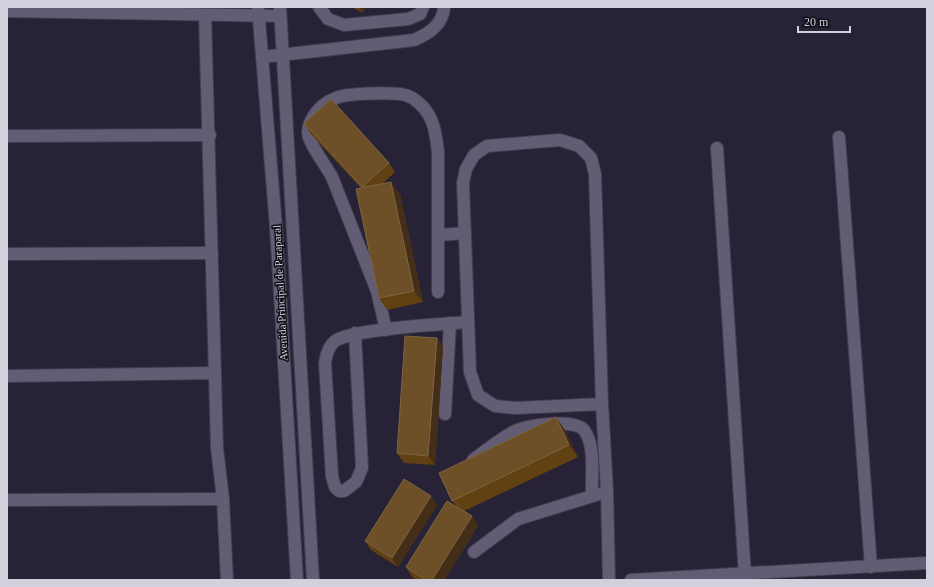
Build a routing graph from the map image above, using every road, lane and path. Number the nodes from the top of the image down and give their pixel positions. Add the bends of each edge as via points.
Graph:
1 (319, 7) edge
2 (423, 7) edge
3 (444, 7) edge
4 (7, 11) edge
5 (259, 11) edge
6 (280, 11) edge
7 (205, 15) junction
8 (282, 54) junction
9 (262, 56) junction
10 (210, 135) junction
11 (7, 136) edge
12 (839, 137) dead end
13 (717, 148) dead end
14 (465, 233) junction
15 (439, 235) junction
16 (212, 253) junction
17 (7, 254) edge
18 (438, 292) dead end
19 (468, 322) junction
20 (450, 323) junction
21 (386, 330) junction
22 (355, 333) junction
23 (215, 373) junction
24 (7, 376) edge
25 (602, 404) junction
26 (445, 414) dead end
27 (464, 465) edge
28 (607, 491) junction
29 (592, 496) junction
30 (223, 499) junction
31 (7, 500) edge
32 (474, 552) dead end
33 (927, 563) edge
34 (871, 567) junction
35 (745, 575) junction
36 (227, 580) edge
37 (297, 580) edge
38 (313, 580) edge
39 (609, 580) edge
40 (631, 580) edge

1 - 2 street via 328,19 344,25 408,19 420,14
3 - 8 street via 438,24 428,34 414,40
4 - 7 street
5 - 6 street
5 - 7 street
5 - 9 street, Avenida Principal de Paraparal
6 - 8 street, Avenida Principal de Paraparal
7 - 10 street
8 - 9 street
8 - 38 street, Avenida Principal de Paraparal
9 - 37 street, Avenida Principal de Paraparal via 276,227
10 - 11 street
10 - 16 street
12 - 34 street
13 - 35 street
14 - 15 street
14 - 19 street
14 - 25 street via 463,183 466,169 474,155 487,146 560,140 579,146 591,158 595,174
15 - 18 street
15 - 21 street via 436,134 430,117 421,104 407,95 388,93 337,97 326,103 311,123 308,133 310,142 332,177 377,291
16 - 17 street
16 - 23 street
19 - 20 street
19 - 25 street via 470,372 478,394 495,406 516,408
20 - 21 street
20 - 26 street
21 - 22 street
22 - 22 street via 334,342 327,352 325,363 332,476 339,491 344,491 356,482 362,468
23 - 24 street
23 - 30 street via 217,448
25 - 28 street
27 - 29 street via 514,431 528,426 575,424 583,429 590,446
28 - 29 street
28 - 39 street
29 - 32 street via 518,519
30 - 31 street
30 - 36 street
33 - 34 street
34 - 35 street
35 - 40 street

